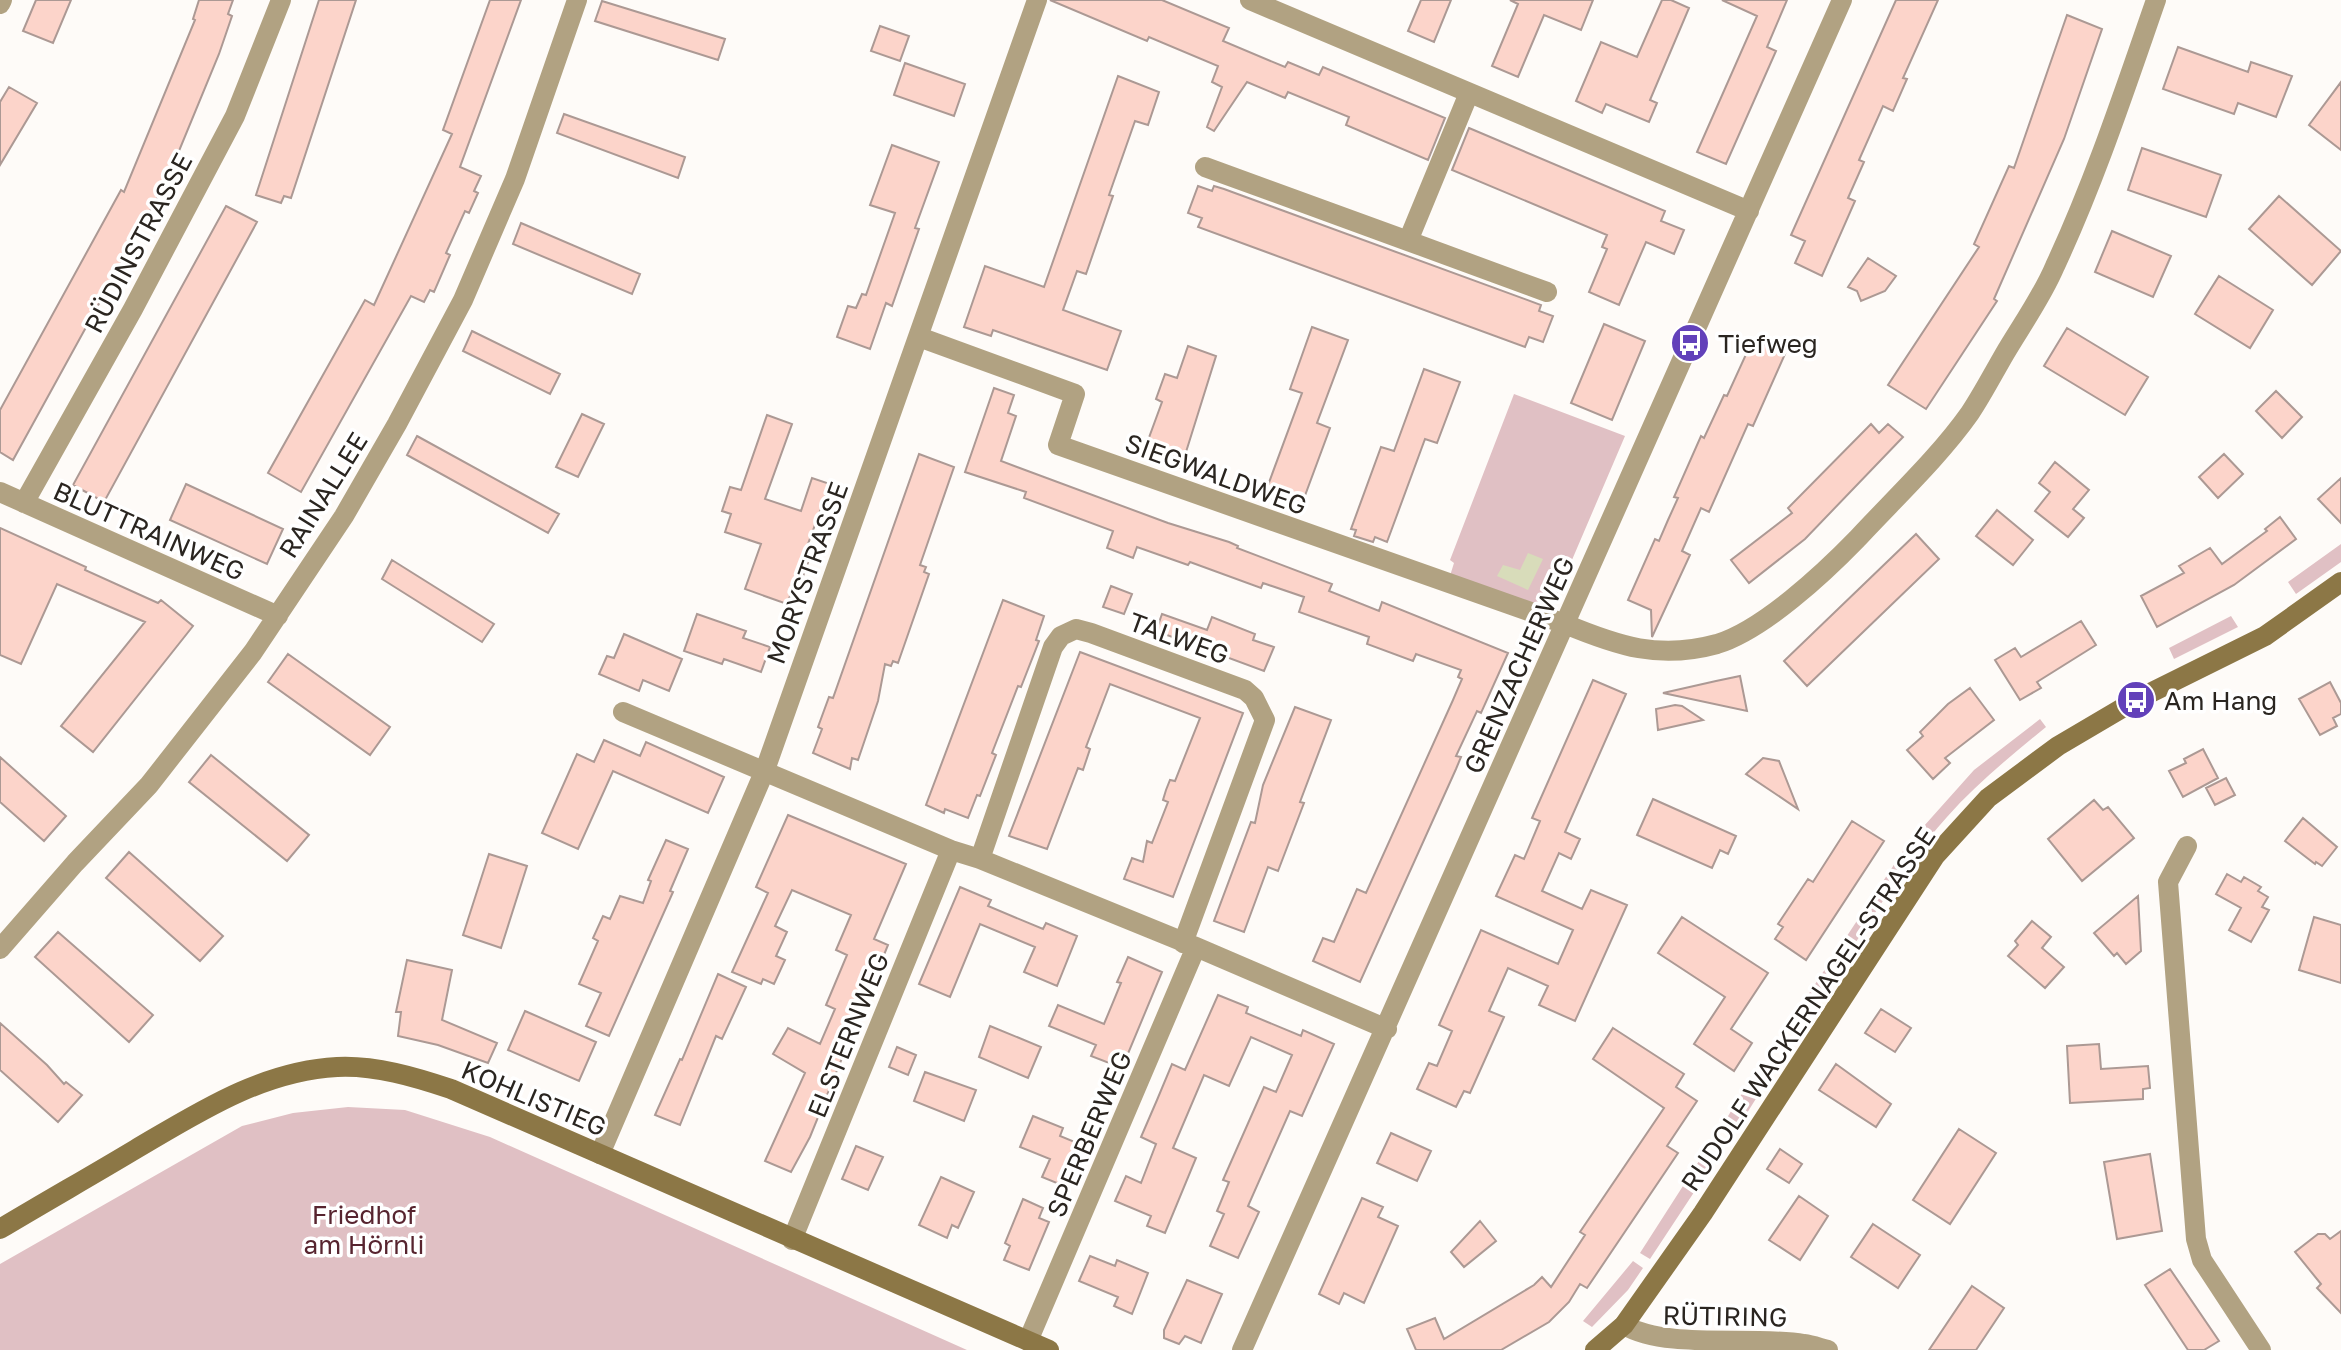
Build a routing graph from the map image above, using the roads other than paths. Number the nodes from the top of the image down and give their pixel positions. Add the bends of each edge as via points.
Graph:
1 (281, 0) edge
2 (577, 0) edge
3 (1037, 0) edge
4 (1842, 0) edge
5 (2156, 0) edge
6 (1256, 1) edge
7 (1469, 93) junction
8 (1205, 167) dead end
9 (1749, 211) junction
10 (1408, 241) junction
11 (1547, 292) dead end
12 (919, 337) junction
13 (0, 492) edge
14 (24, 503) junction
15 (2341, 582) edge
16 (278, 616) junction
17 (1565, 624) junction
18 (623, 712) dead end
19 (765, 770) junction
20 (2187, 846) dead end
21 (951, 850) junction
22 (980, 859) junction
23 (1190, 945) junction
24 (0, 949) edge
25 (1387, 1029) junction
26 (600, 1154) junction
27 (0, 1229) edge
28 (792, 1240) junction
29 (1624, 1325) junction
30 (1028, 1341) junction
31 (1049, 1350) edge
32 (1242, 1350) edge
33 (1595, 1350) edge
34 (1828, 1350) edge
35 (2261, 1350) edge

1 - 14 street, RÜDINSTRASSE via 235,116
2 - 16 street, RAINALLEE via 515,179 463,300 374,463
3 - 12 street, MORYSTRASSE
4 - 9 street, GRENZACHERWEG
5 - 17 street via 2055,268 1970,413 1899,494 1785,604 1718,643 1645,650 1610,643
6 - 7 street
7 - 9 street
7 - 10 street
8 - 10 street
9 - 17 street, GRENZACHERWEG
10 - 11 street
12 - 17 street, SIEGWALDWEG via 1075,394 1058,445
12 - 19 street, MORYSTRASSE
13 - 14 street, BLUTTRAINWEG
14 - 16 street, BLUTTRAINWEG
15 - 29 street, RUDOLF WACKERNAGEL-STRASSE via 2265,636 2136,700 2058,746 1988,798 1935,856
16 - 24 street, RAINALLEE via 149,785
17 - 25 street, GRENZACHERWEG
18 - 19 street
19 - 21 street
19 - 26 street, MORYSTRASSE
20 - 35 street via 2168,882 2196,1239 2202,1260
21 - 22 street
21 - 28 street, ELSTERNWEG
22 - 23 street
22 - 23 street, TALWEG via 1061,636 1076,629 1091,633 1245,690 1265,720
23 - 25 street
23 - 30 street, SPERBERWEG
25 - 32 street, GRENZACHERWEG
26 - 27 street, KOHLISTIEG via 408,1075 341,1067 302,1071 217,1101
26 - 28 street, KOHLISTIEG
28 - 30 street, KOHLISTIEG
29 - 33 street, RUDOLF WACKERNAGEL-STRASSE
29 - 34 street, RÜTIRING via 1639,1337 1667,1345 1802,1344
30 - 31 street, KOHLISTIEG

